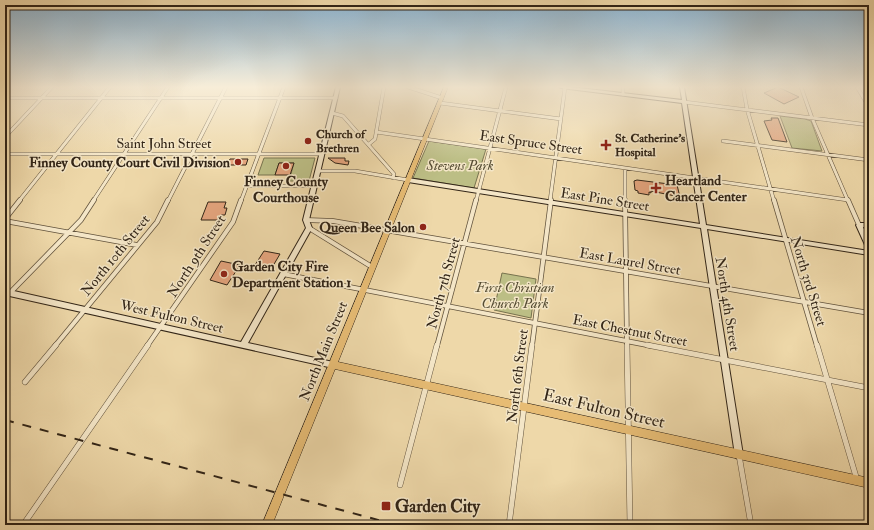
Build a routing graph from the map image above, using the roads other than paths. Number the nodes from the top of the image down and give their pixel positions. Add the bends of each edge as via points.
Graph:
1 (500, 111) edge
2 (29, 112) edge
3 (90, 112) edge
4 (152, 112) edge
5 (213, 112) edge
6 (275, 112) edge
7 (380, 112) edge
8 (436, 112) edge
9 (505, 112) edge
10 (562, 112) edge
11 (686, 112) edge
12 (748, 112) edge
13 (767, 112) edge
14 (810, 112) edge
15 (332, 113) joint
16 (812, 118) junction
17 (561, 120) junction
18 (869, 125) edge
19 (376, 132) junction
20 (5, 137) edge
21 (425, 139) junction
22 (722, 141) dead end
23 (369, 144) junction
24 (758, 146) junction
25 (490, 148) junction
26 (5, 154) edge
27 (57, 154) junction
28 (124, 154) junction
29 (192, 154) junction
30 (259, 154) junction
31 (322, 154) junction
32 (829, 155) junction
33 (556, 158) junction
34 (869, 160) edge
35 (625, 168) junction
36 (318, 171) junction
37 (393, 178) junction
38 (697, 178) junction
39 (408, 180) junction
40 (248, 186) junction
41 (314, 186) junction
42 (770, 188) junction
43 (479, 191) junction
44 (848, 200) junction
45 (550, 202) junction
46 (625, 214) junction
47 (5, 220) edge
48 (306, 220) junction
49 (860, 225) junction
50 (869, 225) edge
51 (704, 227) junction
52 (309, 228) junction
53 (388, 230) junction
54 (69, 232) junction
55 (786, 240) junction
56 (465, 243) junction
57 (137, 245) junction
58 (869, 247) edge
59 (869, 253) edge
60 (543, 257) junction
61 (372, 267) junction
62 (626, 271) junction
63 (283, 274) junction
64 (713, 286) junction
65 (363, 290) junction
66 (7, 294) edge
67 (804, 302) junction
68 (448, 307) junction
69 (84, 310) junction
70 (869, 313) edge
71 (535, 323) junction
72 (162, 327) junction
73 (627, 341) junction
74 (243, 345) junction
75 (725, 360) junction
76 (333, 365) junction
77 (827, 380) junction
78 (25, 382) dead end
79 (427, 386) junction
80 (869, 388) edge
81 (524, 407) junction
82 (629, 430) junction
83 (739, 455) junction
84 (857, 480) junction
85 (869, 483) edge
86 (400, 485) dead end
87 (23, 525) edge
88 (267, 525) edge
89 (509, 525) edge
90 (630, 525) edge
91 (750, 525) edge

1 - 25 street, North 7th Street
2 - 20 street
3 - 27 street
4 - 28 street
5 - 29 street, North 10th Street
6 - 30 street, North 9th Street
7 - 19 street
8 - 21 main road, North Main Street
9 - 17 street
10 - 17 street, North 6th Street
11 - 38 street, North 4th Street
12 - 24 street, North 3rd Street
13 - 16 street
14 - 16 street
15 - 23 street via 343,116
15 - 31 street
16 - 18 street
16 - 32 street
17 - 33 street, North 6th Street
19 - 21 street, East Spruce Street
19 - 23 street via 375,140
21 - 25 street, East Spruce Street
21 - 39 main road, North Main Street
22 - 24 street
23 - 37 street via 394,174
24 - 32 street
24 - 42 street, North 3rd Street
25 - 33 street, East Spruce Street
25 - 43 street, North 7th Street
26 - 27 street, Saint John Street
27 - 28 street, Saint John Street
27 - 47 street
28 - 29 street, Saint John Street
28 - 54 street via 81,220
29 - 30 street, Saint John Street
29 - 57 street, North 10th Street via 157,222
30 - 31 street, Saint John Street
30 - 40 street, North 9th Street
31 - 36 street
32 - 34 street
32 - 44 street
33 - 35 street, East Spruce Street
33 - 45 street, North 6th Street
35 - 38 street, East Spruce Street
35 - 46 street
36 - 37 street via 356,171
36 - 41 street
37 - 39 street
38 - 42 street, East Spruce Street
38 - 51 street, North 4th Street
39 - 43 street, East Pine Street
39 - 53 main road, North Main Street
40 - 41 street
40 - 72 street, North 9th Street via 233,222
41 - 48 street
42 - 44 street, East Spruce Street
42 - 55 street, North 3rd Street
43 - 45 street, East Pine Street
43 - 56 street, North 7th Street
44 - 49 street
45 - 46 street, East Pine Street
45 - 60 street, North 6th Street
46 - 51 street, East Pine Street
46 - 62 street
47 - 54 street
48 - 52 street
48 - 53 street, East Laurel Street via 333,221
49 - 50 street
49 - 58 street
51 - 55 street, East Pine Street
51 - 64 street, North 4th Street
52 - 61 street
52 - 63 street
53 - 56 street, East Laurel Street
53 - 61 main road, North Main Street
54 - 57 street
54 - 66 street
55 - 59 street, East Pine Street
55 - 67 street, North 3rd Street
56 - 60 street, East Laurel Street
56 - 68 street, North 7th Street
57 - 69 street, North 10th Street
60 - 62 street, East Laurel Street
60 - 71 street, North 6th Street
61 - 65 main road, North Main Street
62 - 64 street, East Laurel Street
62 - 73 street
63 - 65 street, East Chestnut Street
63 - 74 street
64 - 67 street, East Laurel Street
64 - 75 street, North 4th Street
65 - 68 street, East Chestnut Street
65 - 76 main road, North Main Street
66 - 69 street, West Fulton Street
67 - 70 street, East Laurel Street
67 - 77 street, North 3rd Street
68 - 71 street, East Chestnut Street
68 - 79 street, North 7th Street
69 - 72 street, West Fulton Street
69 - 78 street, North 10th Street
71 - 73 street, East Chestnut Street
71 - 81 street, North 6th Street
72 - 74 street, West Fulton Street
72 - 87 street, North 9th Street
73 - 75 street, East Chestnut Street
73 - 82 street
74 - 76 street, West Fulton Street
75 - 77 street, East Chestnut Street
75 - 83 street, North 4th Street
76 - 79 main road, East Fulton Street
76 - 88 main road, North Main Street
77 - 80 street, East Chestnut Street
77 - 84 street, North 3rd Street
79 - 81 main road, East Fulton Street
79 - 86 street, North 7th Street
81 - 82 main road, East Fulton Street
81 - 89 street, North 6th Street
82 - 83 main road, East Fulton Street
82 - 90 street
83 - 84 main road, East Fulton Street
83 - 91 street, North 4th Street
84 - 85 main road, East Fulton Street

